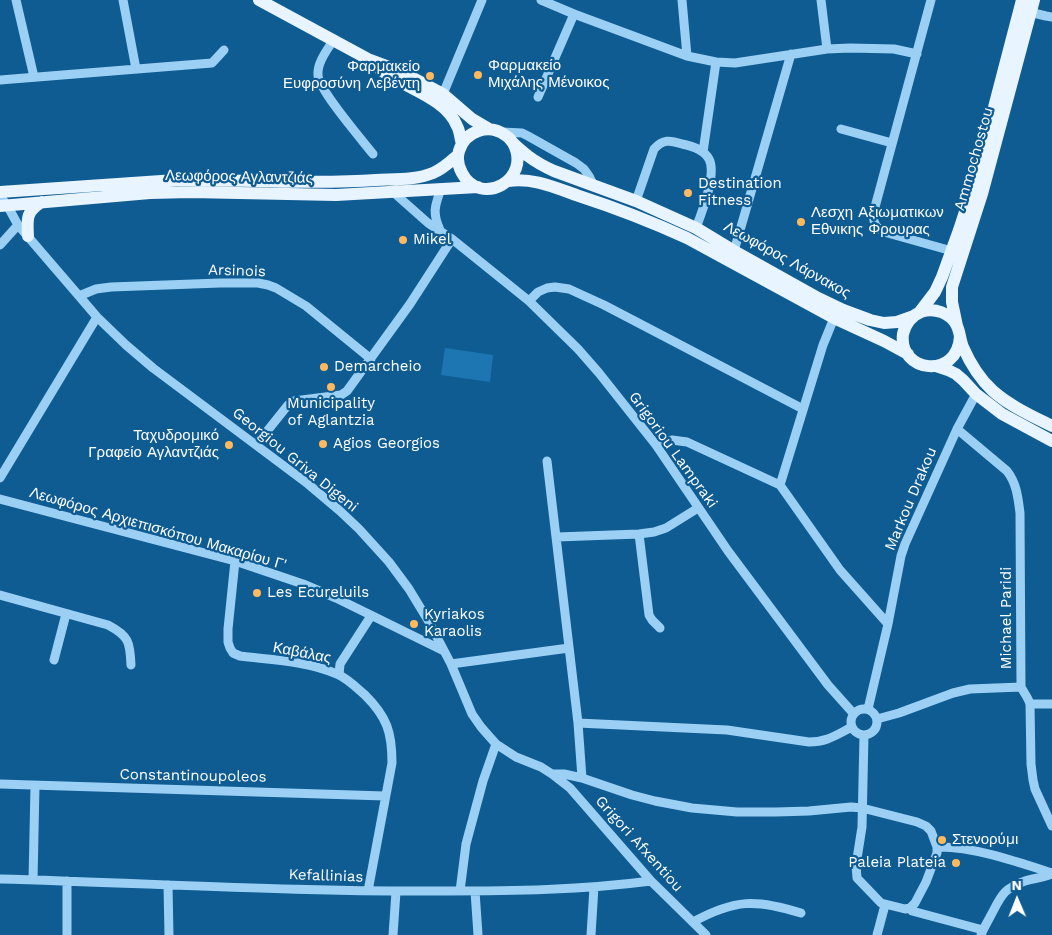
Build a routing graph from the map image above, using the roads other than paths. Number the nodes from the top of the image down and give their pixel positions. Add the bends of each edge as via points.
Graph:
1 (16, 0) edge
2 (123, 0) edge
3 (259, 0) edge
4 (482, 0) edge
5 (541, 0) edge
6 (682, 0) edge
7 (821, 0) edge
8 (931, 0) edge
9 (1026, 6) edge
10 (574, 14) junction
11 (1052, 17) edge
12 (334, 39) junction
13 (827, 49) junction
14 (224, 50) dead end
15 (792, 54) junction
16 (916, 54) junction
17 (687, 56) junction
18 (368, 59) junction
19 (716, 62) junction
20 (136, 69) junction
21 (34, 77) junction
22 (0, 80) edge
23 (443, 94) junction
24 (538, 97) dead end
25 (841, 129) dead end
26 (494, 130) junction
27 (513, 143) junction
28 (892, 143) junction
29 (460, 150) junction
30 (703, 152) junction
31 (373, 154) dead end
32 (508, 181) junction
33 (594, 186) junction
34 (478, 187) junction
35 (441, 189) junction
36 (393, 192) junction
37 (2, 200) edge
38 (636, 201) junction
39 (42, 202) junction
40 (18, 225) junction
41 (696, 228) junction
42 (440, 230) junction
43 (28, 236) junction
44 (452, 239) junction
45 (0, 245) edge
46 (734, 251) junction
47 (952, 251) junction
48 (78, 296) junction
49 (529, 301) junction
50 (916, 314) junction
51 (97, 317) junction
52 (834, 318) junction
53 (958, 331) junction
54 (908, 354) junction
55 (371, 360) junction
56 (936, 366) junction
57 (976, 394) junction
58 (802, 409) junction
59 (1052, 426) edge
60 (957, 429) junction
61 (1052, 441) edge
62 (256, 445) junction
63 (656, 445) junction
64 (547, 461) dead end
65 (0, 478) edge
66 (780, 485) junction
67 (0, 499) edge
68 (698, 508) junction
69 (639, 534) junction
70 (556, 537) junction
71 (235, 561) junction
72 (0, 595) edge
73 (66, 614) junction
74 (371, 616) junction
75 (888, 624) junction
76 (660, 628) dead end
77 (568, 648) junction
78 (444, 651) junction
79 (54, 660) dead end
80 (451, 664) junction
81 (131, 665) dead end
82 (339, 675) junction
83 (1021, 687) junction
84 (1030, 704) junction
85 (1052, 704) edge
86 (868, 709) junction
87 (854, 713) junction
88 (877, 720) junction
89 (578, 723) junction
90 (852, 727) junction
91 (864, 735) junction
92 (496, 744) junction
93 (552, 774) junction
94 (582, 778) junction
95 (0, 784) edge
96 (35, 786) junction
97 (386, 796) junction
98 (862, 808) junction
99 (1052, 826) edge
100 (937, 847) junction
101 (1052, 873) edge
102 (0, 879) edge
103 (33, 880) junction
104 (68, 881) junction
105 (651, 881) junction
106 (168, 885) junction
107 (594, 887) junction
108 (368, 891) junction
109 (460, 891) junction
110 (475, 891) junction
111 (396, 892) junction
112 (885, 905) junction
113 (910, 908) junction
114 (801, 913) dead end
115 (693, 922) junction
116 (982, 933) edge
117 (67, 935) edge
118 (169, 935) edge
119 (393, 935) edge
120 (478, 935) edge
121 (590, 935) edge
122 (706, 935) edge
123 (878, 935) edge

1 - 21 street
2 - 20 street
3 - 12 main road, Λεωφόρος Λάρνακος
4 - 23 street
5 - 10 street
6 - 17 street
7 - 13 street
8 - 16 street
9 - 11 street
9 - 47 main road, Ammochostou
9 - 53 main road, Ammochostou via 982,194 952,287
10 - 17 street
10 - 24 street
12 - 18 main road, Λεωφόρος Λάρνακος
12 - 31 street via 318,68 318,80
13 - 15 street
13 - 16 street via 886,49
14 - 20 street via 212,63
15 - 19 street via 735,63
15 - 46 street
16 - 28 street
17 - 19 street
18 - 23 main road, Λεωφόρος Λάρνακος via 400,71
18 - 29 main road, Λεωφόρος Λάρνακος via 379,69 442,106 459,131
19 - 30 street
20 - 21 street
21 - 22 street
23 - 26 main road, Λεωφόρος Λάρνακος via 472,119
25 - 28 street
26 - 27 main road, Λεωφόρος Λάρνακος
26 - 29 main road via 473,133
26 - 33 street via 528,136 576,163 587,172
27 - 32 main road via 517,164
27 - 33 main road, Λεωφόρος Λάρνακος via 542,165
28 - 47 street via 874,222 884,232
29 - 34 main road, Λεωφόρος Λάρνακος via 459,166 463,176
29 - 37 main road, Λεωφόρος Αγλαντζιάς via 432,174 402,179 312,183 176,180
30 - 38 street via 674,141 660,143 654,149
30 - 41 street via 711,168
32 - 34 main road, Λεωφόρος Λάρνακος via 497,188
32 - 52 main road, Λεωφόρος Λάρνακος via 525,179 538,182 663,227
33 - 38 main road, Λεωφόρος Λάρνακος
34 - 35 main road, Λεωφόρος Αγλαντζιάς
35 - 36 main road, Λεωφόρος Αγλαντζιάς
35 - 42 street via 435,207 435,220
36 - 39 main road, Λεωφόρος Αγλαντζιάς via 336,195 176,192
36 - 42 street, Grigoriou Lampraki
37 - 39 main road, Λεωφόρος Αγλαντζιάς
37 - 40 street, Georgiou Griva Digeni
38 - 41 main road, Λεωφόρος Λάρνακος
39 - 43 main road via 29,213
40 - 43 street, Georgiou Griva Digeni
40 - 45 street
41 - 46 main road, Λεωφόρος Λάρνακος
42 - 44 street, Grigoriou Lampraki
43 - 48 street, Georgiou Griva Digeni
44 - 49 street, Grigoriou Lampraki
44 - 55 street
46 - 50 main road, Λεωφόρος Λάρνακος via 818,298 870,320 890,323
47 - 50 main road, Ammochostou via 935,292
48 - 51 street, Georgiou Griva Digeni
48 - 55 street, Arsinois via 111,287 220,283 268,285 306,306
49 - 58 street via 547,288 569,288
49 - 63 street, Grigoriou Lampraki via 594,367
50 - 53 main road, Λεωφόρος Λάρνακος via 929,310 943,312 951,318
50 - 54 main road via 905,326 903,336
51 - 62 street, Georgiou Griva Digeni via 153,368
51 - 65 street
52 - 54 main road, Λεωφόρος Λάρνακος
52 - 58 street
53 - 56 main road via 955,354
53 - 59 main road, Λεωφόρος Λάρνακος via 964,348 994,392
54 - 56 main road, Λεωφόρος Λάρνακος via 920,364
55 - 62 street via 341,395 288,404
56 - 57 main road, Λεωφόρος Λάρνακος via 956,374
57 - 60 street, Markou Drakou
57 - 61 main road, Λεωφόρος Λάρνακος via 1002,414
58 - 66 street
60 - 75 street, Markou Drakou via 904,544
60 - 83 street, Michael Paridi via 1007,471 1018,494
62 - 78 street, Georgiou Griva Digeni via 340,511 389,562 409,589
63 - 66 street via 672,440 686,442
63 - 68 street, Grigoriou Lampraki
64 - 70 street
66 - 75 street via 840,570
67 - 71 street, Λεωφόρος Αρχιεπισκόπου Μακαρίου Γ'
68 - 69 street via 661,530
68 - 87 street, Grigoriou Lampraki via 828,685
69 - 70 street
69 - 76 street via 649,615
70 - 77 street
71 - 74 street, Λεωφόρος Αρχιεπισκόπου Μακαρίου Γ' via 303,584
71 - 82 street, Καβάλας via 228,629 228,642 233,653 308,665
72 - 73 street
73 - 79 street
73 - 81 street via 118,630 130,648
74 - 78 street, Λεωφόρος Αρχιεπισκόπου Μακαρίου Γ'
74 - 82 street via 340,664
75 - 86 street, Markou Drakou
77 - 80 street
77 - 89 street
78 - 80 street, Georgiou Griva Digeni
80 - 92 street, Georgiou Griva Digeni via 472,714
82 - 97 street, Καβάλας via 366,696 386,722 392,746
83 - 84 street, Michael Paridi
83 - 88 street via 970,689
84 - 85 street
84 - 99 street, Michael Paridi via 1033,780
86 - 87 street
86 - 88 street
87 - 90 street via 850,720
88 - 91 street via 874,730
89 - 90 street via 727,730 809,742 830,739
89 - 94 street
90 - 91 street
91 - 98 street
92 - 93 street, Georgiou Griva Digeni
92 - 109 street via 466,844
93 - 94 street, Georgiou Griva Digeni
93 - 105 street, Grigori Afxentiou via 570,788
94 - 98 street, Georgiou Griva Digeni via 655,801 714,811
95 - 96 street, Constantinoupoleos
96 - 97 street, Constantinoupoleos
96 - 103 street
97 - 108 street, Καβάλας
98 - 100 street via 922,824 931,830
98 - 112 street via 857,878
100 - 101 street via 976,852
100 - 113 street via 926,882
101 - 116 street via 1006,891
102 - 103 street, Kefallinias
103 - 104 street, Kefallinias
104 - 106 street, Kefallinias
104 - 117 street
105 - 107 street, Kefallinias
105 - 115 street, Grigori Afxentiou
106 - 108 street, Kefallinias
106 - 118 street
107 - 110 street, Kefallinias
107 - 121 street
108 - 111 street, Kefallinias
109 - 110 street, Kefallinias
109 - 111 street, Kefallinias
110 - 120 street
111 - 119 street
112 - 113 street
112 - 123 street
113 - 116 street
114 - 115 street via 760,903 738,904
115 - 122 street, Grigori Afxentiou

